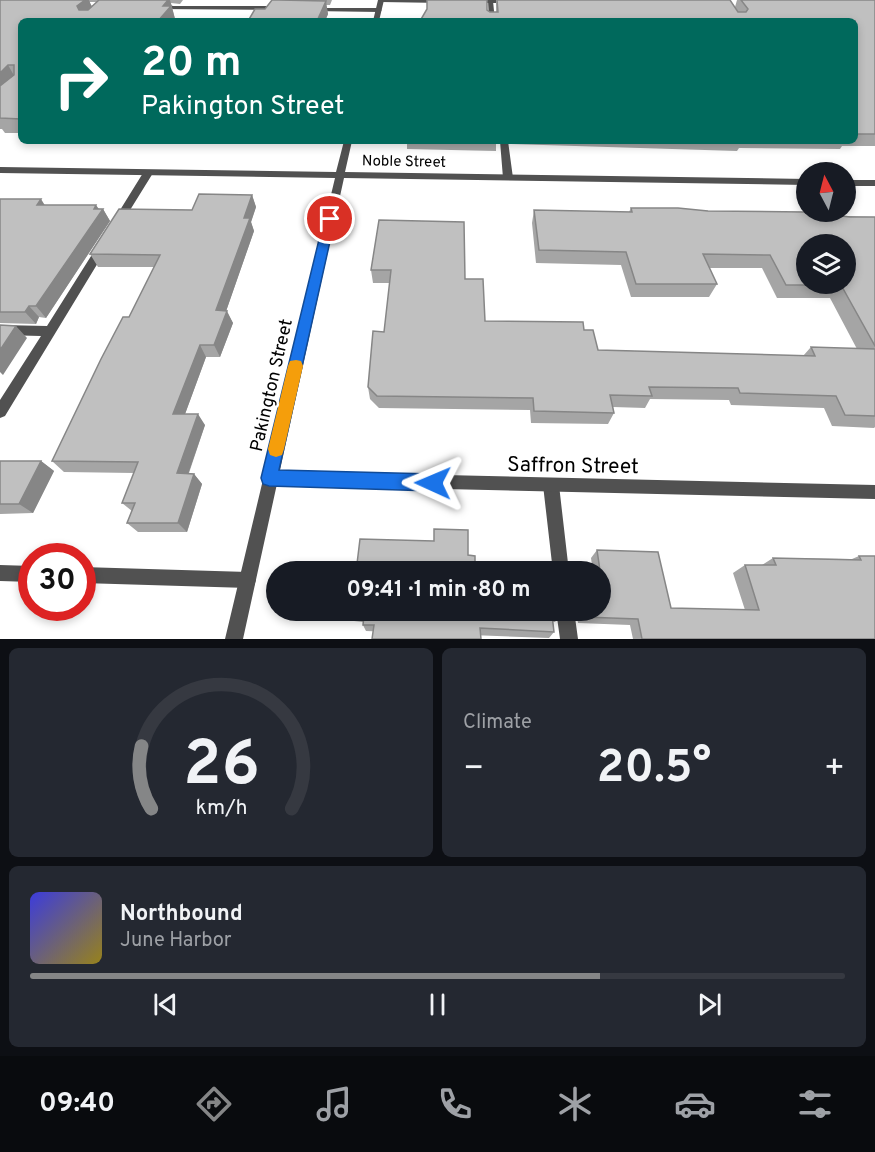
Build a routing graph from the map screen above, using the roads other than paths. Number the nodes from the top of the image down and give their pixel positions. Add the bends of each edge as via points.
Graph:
1 (381, 0) edge
2 (455, 1) edge
3 (467, 1) edge
4 (490, 1) edge
5 (523, 1) edge
6 (152, 7) edge
7 (295, 9) edge
8 (307, 9) edge
9 (379, 10) junction
10 (377, 18) edge
11 (492, 18) edge
12 (347, 144) edge
13 (504, 144) edge
14 (0, 170) edge
15 (148, 173) junction
16 (340, 175) junction
17 (508, 178) junction
18 (796, 182) edge
19 (856, 183) edge
20 (875, 183) edge
21 (0, 330) edge
22 (50, 331) junction
23 (0, 412) edge
24 (269, 478) junction
25 (551, 486) junction
26 (875, 492) edge
27 (560, 561) edge
28 (0, 573) edge
29 (18, 574) edge
30 (96, 575) edge
31 (248, 580) junction
32 (567, 621) edge
33 (234, 639) edge
34 (569, 639) edge

1 - 2 street
1 - 9 street
3 - 4 street
4 - 5 street
4 - 11 street
6 - 7 street
8 - 9 street
9 - 10 street
12 - 16 street, Pakington Street
13 - 17 street
14 - 15 street, Noble Street
15 - 16 street, Noble Street
15 - 22 street
16 - 17 street, Noble Street
16 - 24 street, Pakington Street
17 - 18 street, Noble Street
19 - 20 street
21 - 22 street
22 - 23 street
24 - 25 street, Saffron Street
24 - 31 street, Pakington Street
25 - 26 street, Saffron Street
25 - 27 street
28 - 29 street
30 - 31 street
31 - 33 street, Pakington Street
32 - 34 street

